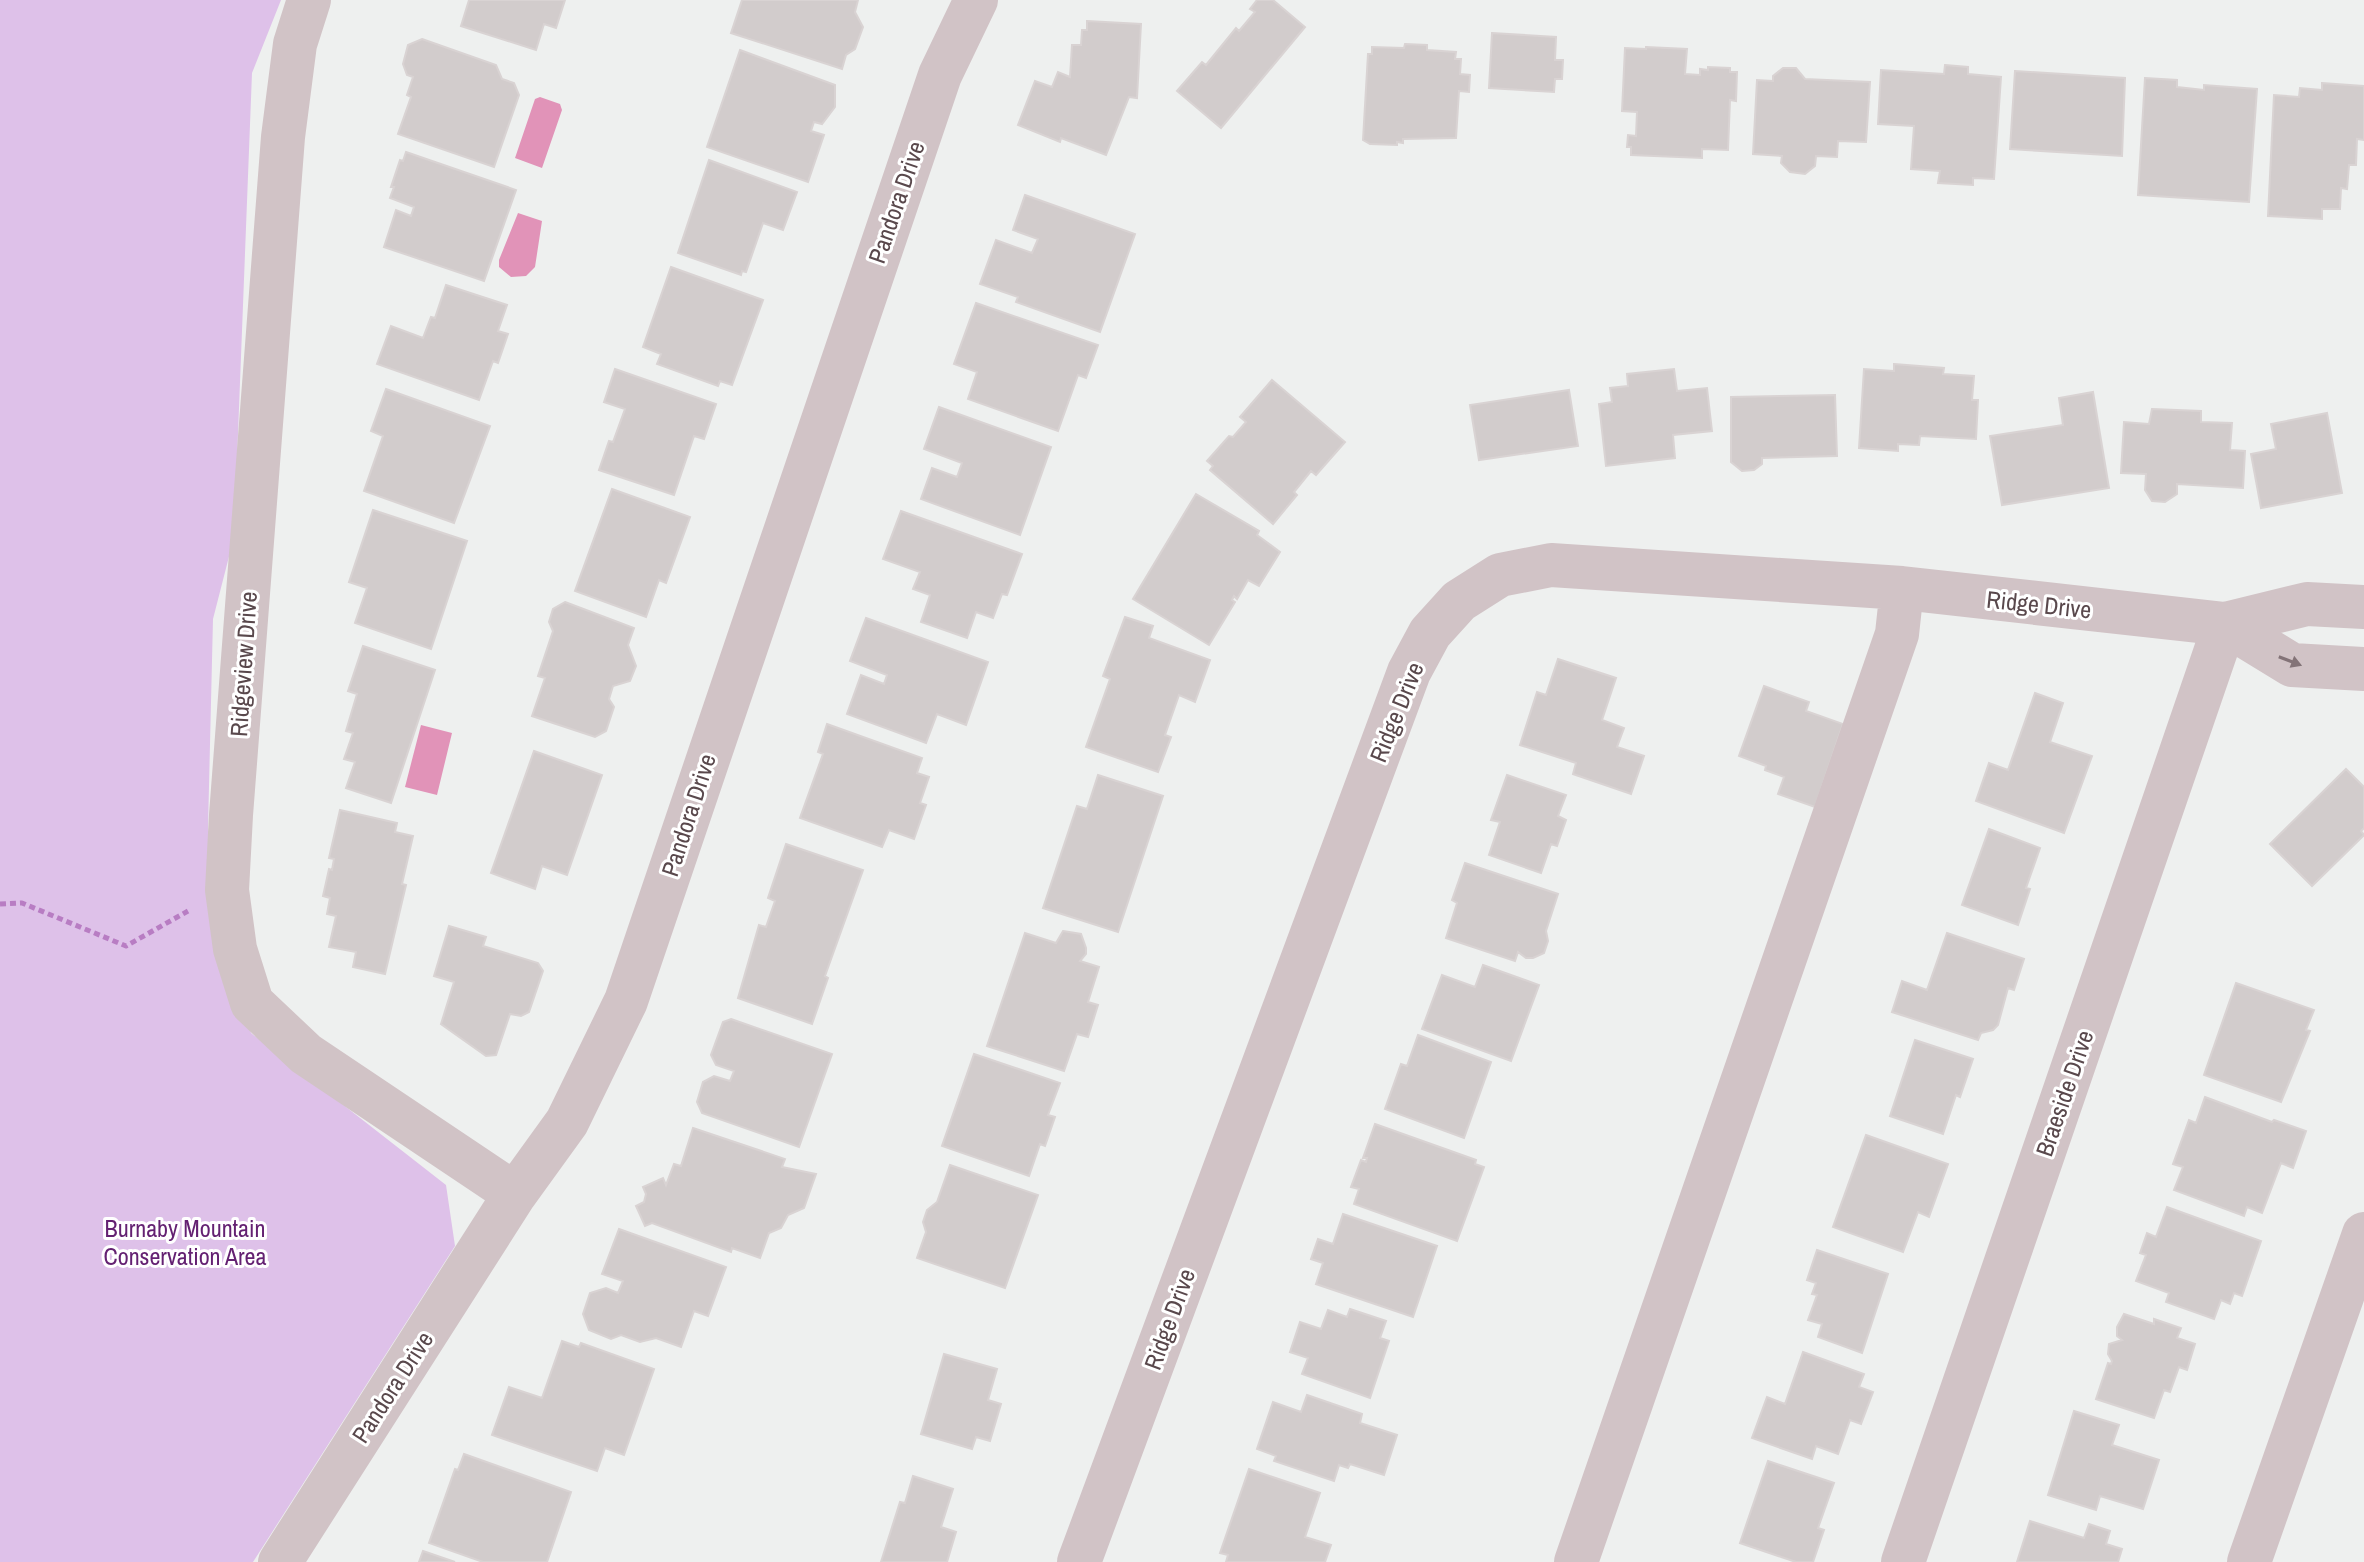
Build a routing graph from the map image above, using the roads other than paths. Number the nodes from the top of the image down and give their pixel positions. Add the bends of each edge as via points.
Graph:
1 (309, 0) edge
2 (973, 4) edge
3 (1902, 588) junction
4 (2364, 607) edge
5 (2225, 624) junction
6 (2364, 669) edge
7 (515, 1194) junction
8 (2364, 1234) edge
9 (280, 1562) edge
10 (1079, 1562) edge
11 (1576, 1562) edge
12 (1903, 1562) edge
13 (2249, 1562) edge

1 - 7 street, Ridgeview Drive via 295,44 283,137 227,890 235,949 252,1003 306,1054
2 - 7 street, Pandora Drive via 940,75 626,1001 567,1122
3 - 5 street, Ridge Drive
3 - 10 street, Ridge Drive via 1551,565 1500,575 1459,601 1430,633 1404,686
3 - 11 street via 1897,634
4 - 5 street, Ridge Drive via 2307,604
5 -> 6 street, Ridge Drive via 2292,665
5 - 12 street, Braeside Drive
7 - 9 street, Pandora Drive
8 - 13 street

